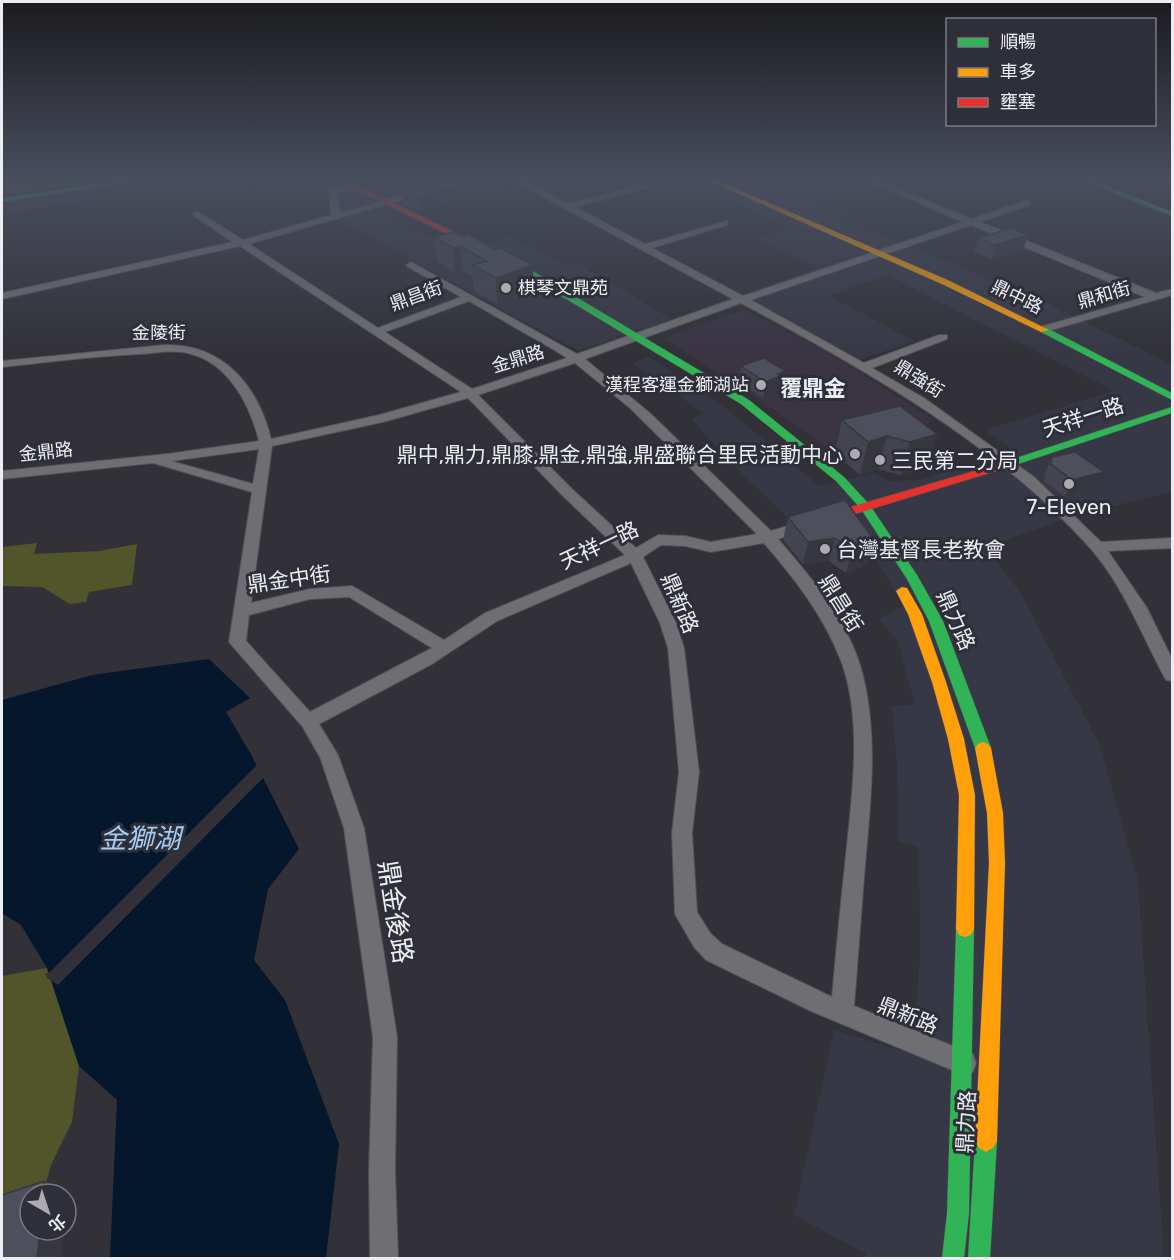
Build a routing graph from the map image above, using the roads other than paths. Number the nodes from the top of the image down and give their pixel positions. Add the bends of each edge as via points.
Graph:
1 (235, 239) edge
2 (257, 239) edge
3 (451, 239) edge
4 (626, 239) edge
5 (673, 239) edge
6 (845, 239) edge
7 (921, 239) edge
8 (1015, 239) edge
9 (241, 243) junction
10 (643, 248) junction
11 (877, 253) junction
12 (411, 265) dead end
13 (1173, 292) edge
14 (2, 296) edge
15 (470, 297) junction
16 (1155, 297) junction
17 (741, 300) junction
18 (1044, 329) junction
19 (376, 332) junction
20 (943, 336) dead end
21 (633, 339) junction
22 (577, 359) junction
23 (2, 364) edge
24 (863, 367) junction
25 (470, 393) junction
26 (1173, 397) edge
27 (1173, 410) edge
28 (266, 444) junction
29 (150, 460) junction
30 (1007, 464) junction
31 (2, 475) edge
32 (259, 490) junction
33 (858, 509) junction
34 (769, 537) junction
35 (1173, 543) edge
36 (1097, 547) junction
37 (635, 556) junction
38 (243, 611) junction
39 (443, 647) junction
40 (1173, 675) edge
41 (308, 721) junction
42 (842, 1013) junction
43 (963, 1063) junction
44 (990, 1074) junction
45 (384, 1258) edge
46 (953, 1258) edge
47 (979, 1258) edge

1 - 9 street, 鼎新路
2 - 9 street
3 - 21 street, 鼎力路
4 - 10 street, 鼎強街
5 - 10 street
6 - 11 street, 鼎中路
7 - 11 street, 金鼎路
8 - 16 street
9 - 14 street
9 - 19 street, 鼎新路
10 - 17 street, 鼎強街
11 - 17 street, 金鼎路
11 - 18 street, 鼎中路
12 - 15 street, 鼎昌街
13 - 16 street, 鼎和街
15 - 19 street, 鼎昌街
15 - 22 street, 鼎昌街
16 - 18 street, 鼎和街
17 - 21 street, 金鼎路
17 - 24 street, 鼎強街
18 - 26 street, 鼎中路
19 - 25 street, 鼎新路
20 - 24 street
21 - 22 street, 金鼎路
21 - 33 street, 鼎力路 via 742,413
22 - 25 street, 金鼎路
22 - 34 street, 鼎昌街 via 645,415
23 - 28 street, 金陵街 via 120,351 197,351 217,362 246,392 262,423
24 - 30 street, 鼎強街 via 920,401
25 - 28 street, 金鼎路 via 401,414
25 - 37 street, 鼎新路
27 - 30 street, 天祥一路
28 - 29 street, 金鼎路
28 - 32 street, 鼎金中街
29 - 31 street, 金鼎路
29 - 32 street
30 - 33 street, 天祥一路
30 - 36 street, 鼎強街 via 1038,487
32 - 38 street, 鼎金中街
33 - 34 street, 天祥一路
33 - 43 street, 鼎力路 via 915,614 956,739 967,795
33 - 44 street, 鼎力路 via 913,578 936,621 983,749 996,831
34 - 37 street, 天祥一路 via 711,547 663,540
34 - 42 street, 鼎昌街 via 835,628 858,695 862,796
35 - 36 street
36 - 40 street, 鼎強街 via 1140,612
37 - 39 street, 天祥一路 via 491,617
37 - 42 street, 鼎新路 via 676,648 689,772 682,833 686,914 714,952
38 - 39 street, 鼎金中街 via 310,594 352,591
38 - 41 street, 鼎金後路 via 237,642
39 - 41 street, 天祥一路 via 426,660
41 - 45 street, 鼎金後路 via 329,756 354,828 385,1037
42 - 43 street, 鼎新路
43 - 44 street, 鼎新路
43 - 46 street, 鼎力路
44 - 47 street, 鼎力路

